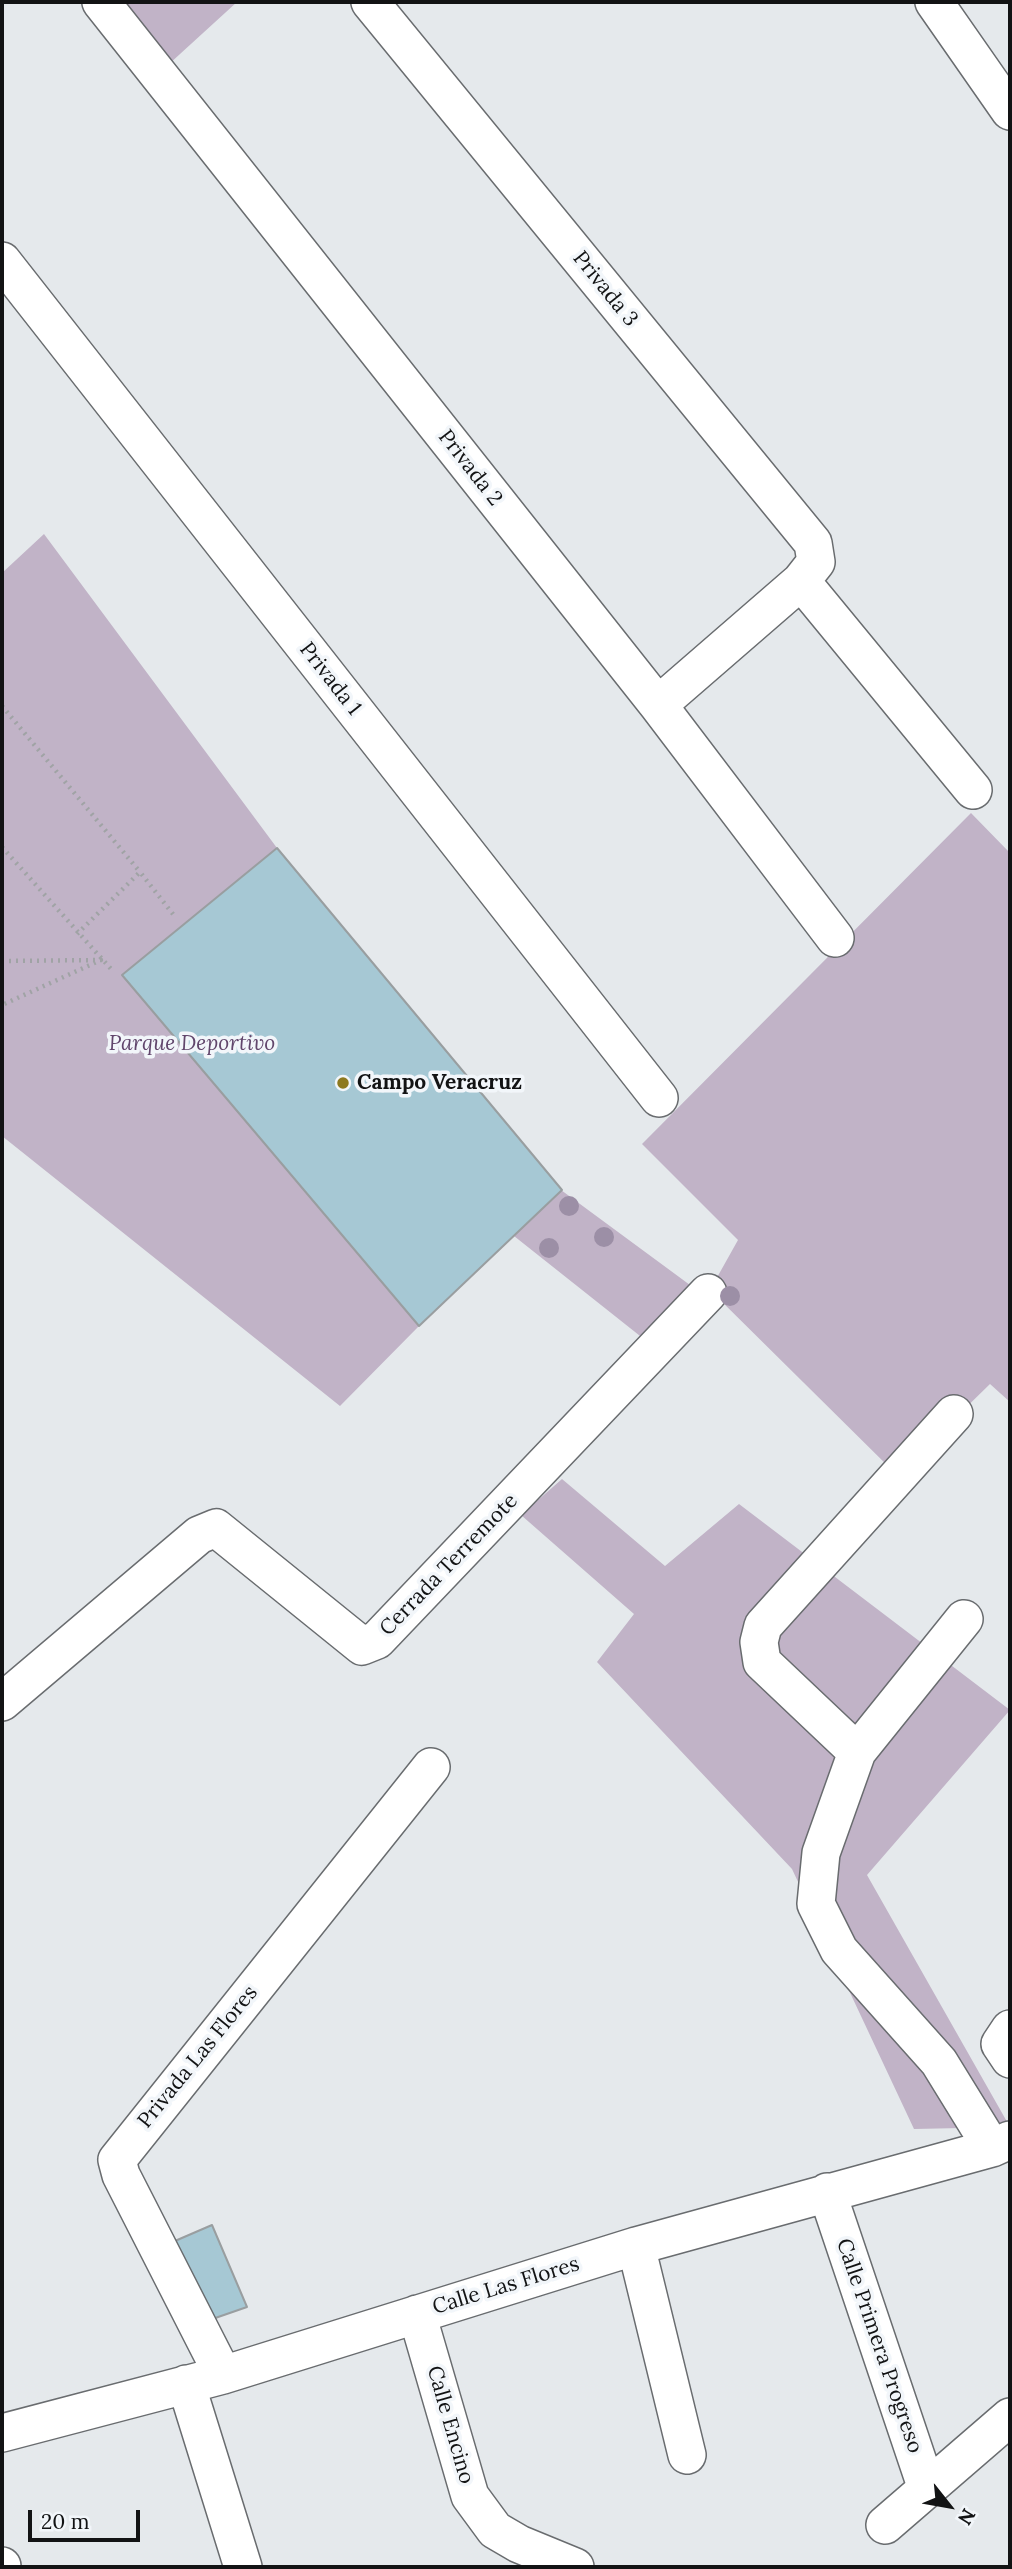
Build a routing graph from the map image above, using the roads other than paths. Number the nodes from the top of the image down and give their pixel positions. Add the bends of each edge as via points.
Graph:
1 (101, 2) edge
2 (370, 2) edge
3 (934, 2) edge
4 (1006, 96) edge
5 (2, 261) edge
6 (801, 581) junction
7 (657, 705) junction
8 (973, 790) dead end
9 (835, 938) dead end
10 (659, 1098) dead end
11 (708, 1293) dead end
12 (954, 1414) dead end
13 (964, 1619) dead end
14 (2, 1702) edge
15 (857, 1752) junction
16 (430, 1767) dead end
17 (1010, 2029) edge
18 (1010, 2059) edge
19 (1001, 2144) edge
20 (827, 2192) junction
21 (636, 2246) junction
22 (417, 2314) junction
23 (223, 2375) junction
24 (186, 2384) junction
25 (1010, 2417) edge
26 (2, 2433) edge
27 (687, 2455) dead end
28 (927, 2488) junction
29 (885, 2525) dead end
30 (243, 2567) edge
31 (575, 2567) edge

1 - 7 street, Privada 2
2 - 6 street, Privada 3 via 813,543 816,562
3 - 4 street
5 - 10 street, Privada 1
6 - 7 street, Privada 3
6 - 8 street
7 - 9 street, Privada 2
11 - 14 street, Cerrada Terremote via 377,1640 362,1646 216,1528 199,1535
12 - 15 street via 763,1626 759,1642 762,1662
13 - 15 street
15 - 19 street via 821,1853 816,1903 839,1950 939,2062
16 - 23 street, Privada Las Flores via 117,2160
17 - 18 street via 1000,2043
19 - 20 street, Calle Las Flores
20 - 21 street, Calle Las Flores
20 - 28 street, Calle Primera Progreso
21 - 22 street, Calle Las Flores
21 - 27 street
22 - 23 street, Calle Las Flores
22 - 31 street, Calle Encino via 470,2496 495,2530
23 - 24 street, Calle Las Flores
24 - 26 street, Calle Las Flores
24 - 30 street
25 - 28 street
28 - 29 street

